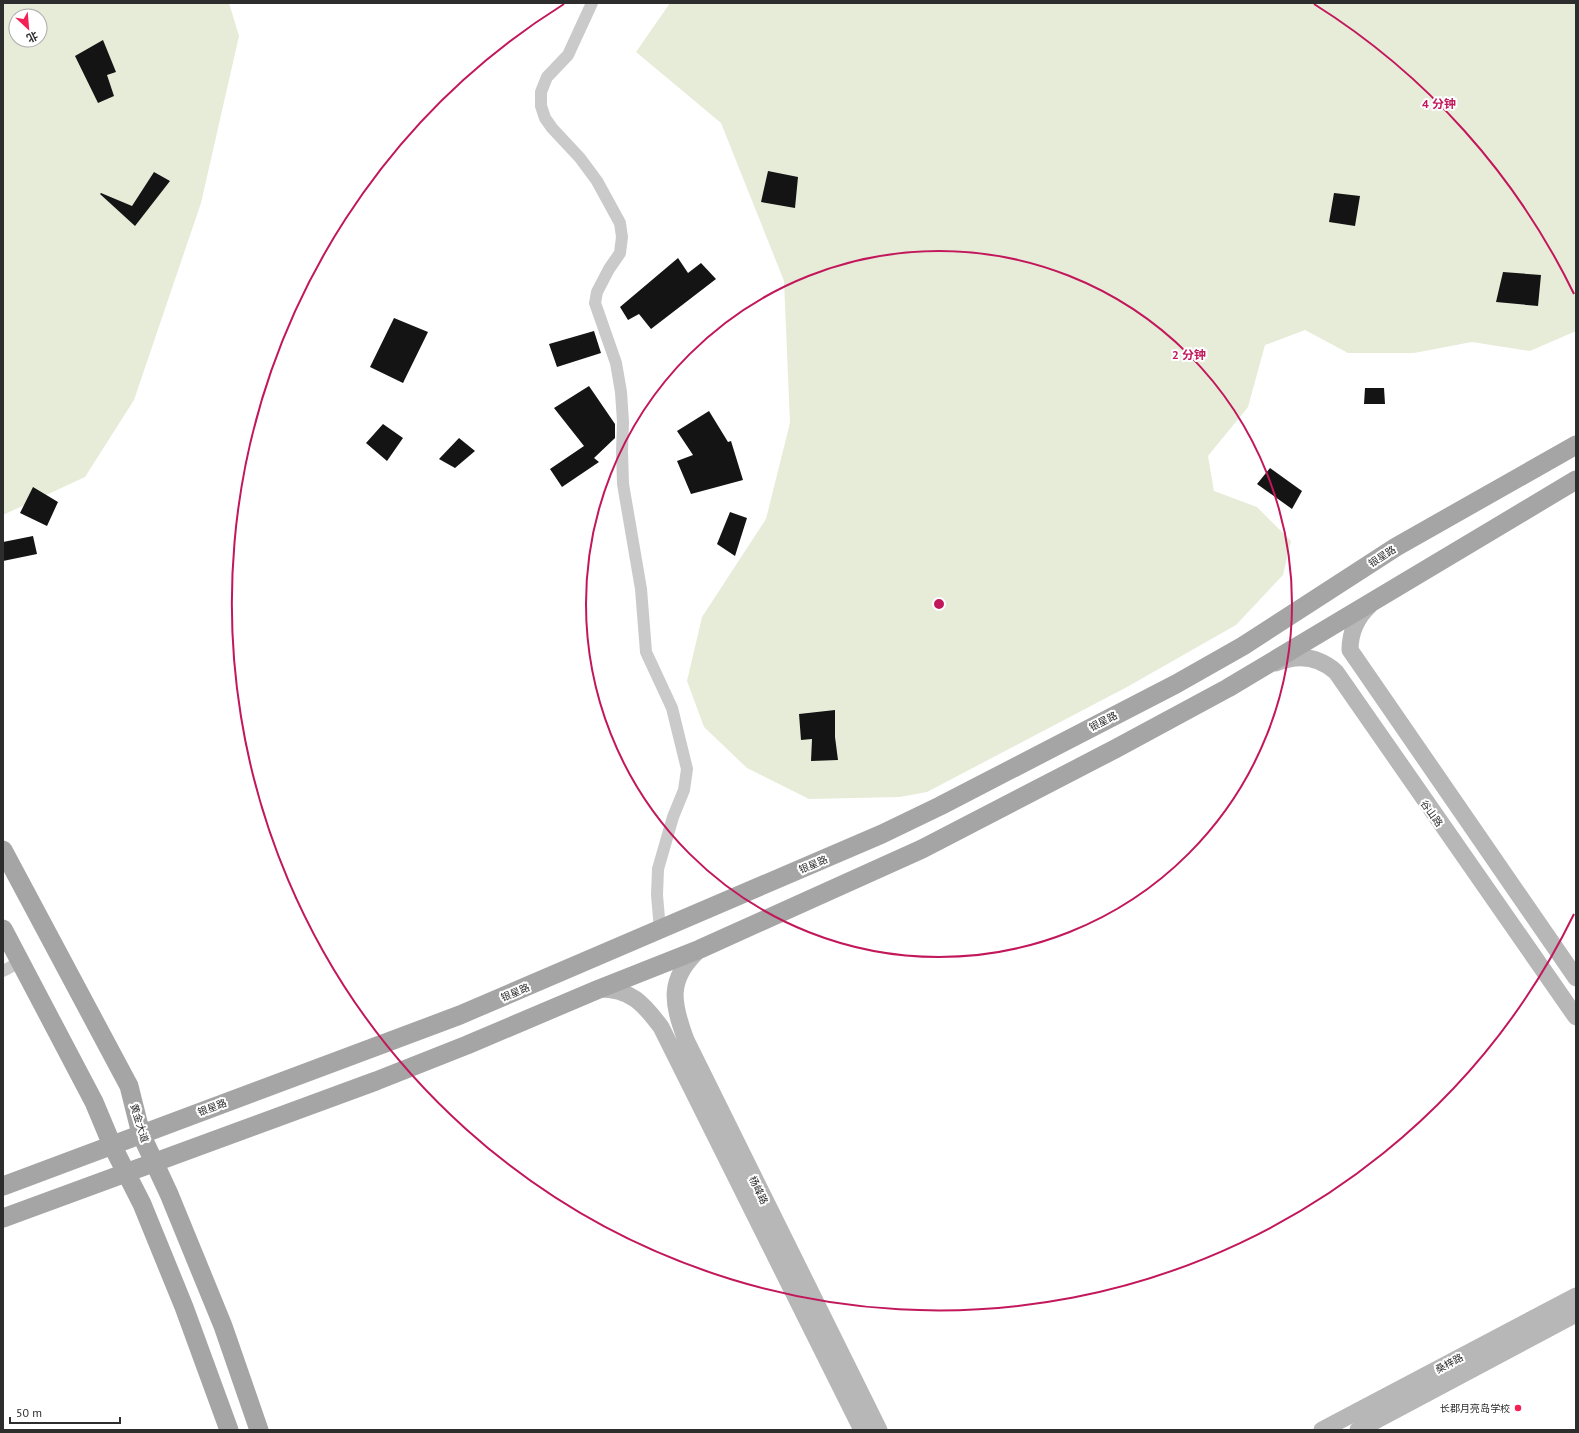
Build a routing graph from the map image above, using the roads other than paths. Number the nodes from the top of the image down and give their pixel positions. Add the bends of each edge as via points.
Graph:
1 (592, 3) edge
2 (1576, 445) edge
3 (1576, 480) edge
4 (1377, 598) junction
5 (1262, 668) junction
6 (3, 850) edge
7 (3, 929) edge
8 (660, 930) junction
9 (700, 949) junction
10 (20, 962) junction
11 (3, 971) edge
12 (1576, 978) edge
13 (599, 989) junction
14 (1576, 1017) edge
15 (141, 1134) junction
16 (112, 1145) junction
17 (154, 1162) junction
18 (126, 1172) junction
19 (3, 1186) edge
20 (3, 1218) edge
21 (1576, 1296) edge
22 (1576, 1314) edge
23 (229, 1430) edge
24 (259, 1430) edge
25 (862, 1430) edge
26 (879, 1430) edge
27 (1322, 1430) edge
28 (1358, 1430) edge

1 - 8 street via 568,55 547,77 541,92 541,106 552,128 597,181 620,224 622,237 620,253 597,292 595,303 616,363 621,392 623,484 642,589 646,652 672,708 687,769 684,790 673,817 658,869
2 - 8 main road, 银星路 via 1396,547 1243,646 1176,684 882,834
3 - 4 main road
4 - 5 main road
4 - 12 main road via 1359,616 1353,627 1350,650
5 - 9 main road via 1115,749 922,849
5 - 14 main road, 谷山路 via 1282,660 1304,657 1327,664 1336,672
6 - 15 main road, 黄金大道 via 129,1086
7 - 10 main road
8 - 15 main road, 银星路 via 445,1020
9 - 13 main road
9 - 26 main road, 杨峰路 via 683,967 677,978 675,1007 679,1022 803,1280
10 - 11 street
10 - 16 main road via 94,1102
13 - 17 main road via 411,1067
13 - 25 main road, 杨峰路 via 614,989 635,998 661,1027
15 - 16 main road, 银星路
15 - 17 main road, 黄金大道
16 - 18 main road
16 - 19 main road, 银星路
17 - 18 main road
17 - 24 main road, 黄金大道 via 223,1326
18 - 20 main road
18 - 23 main road via 142,1204 184,1307
21 - 27 main road, 桑梓路
22 - 28 main road, 桑梓路

